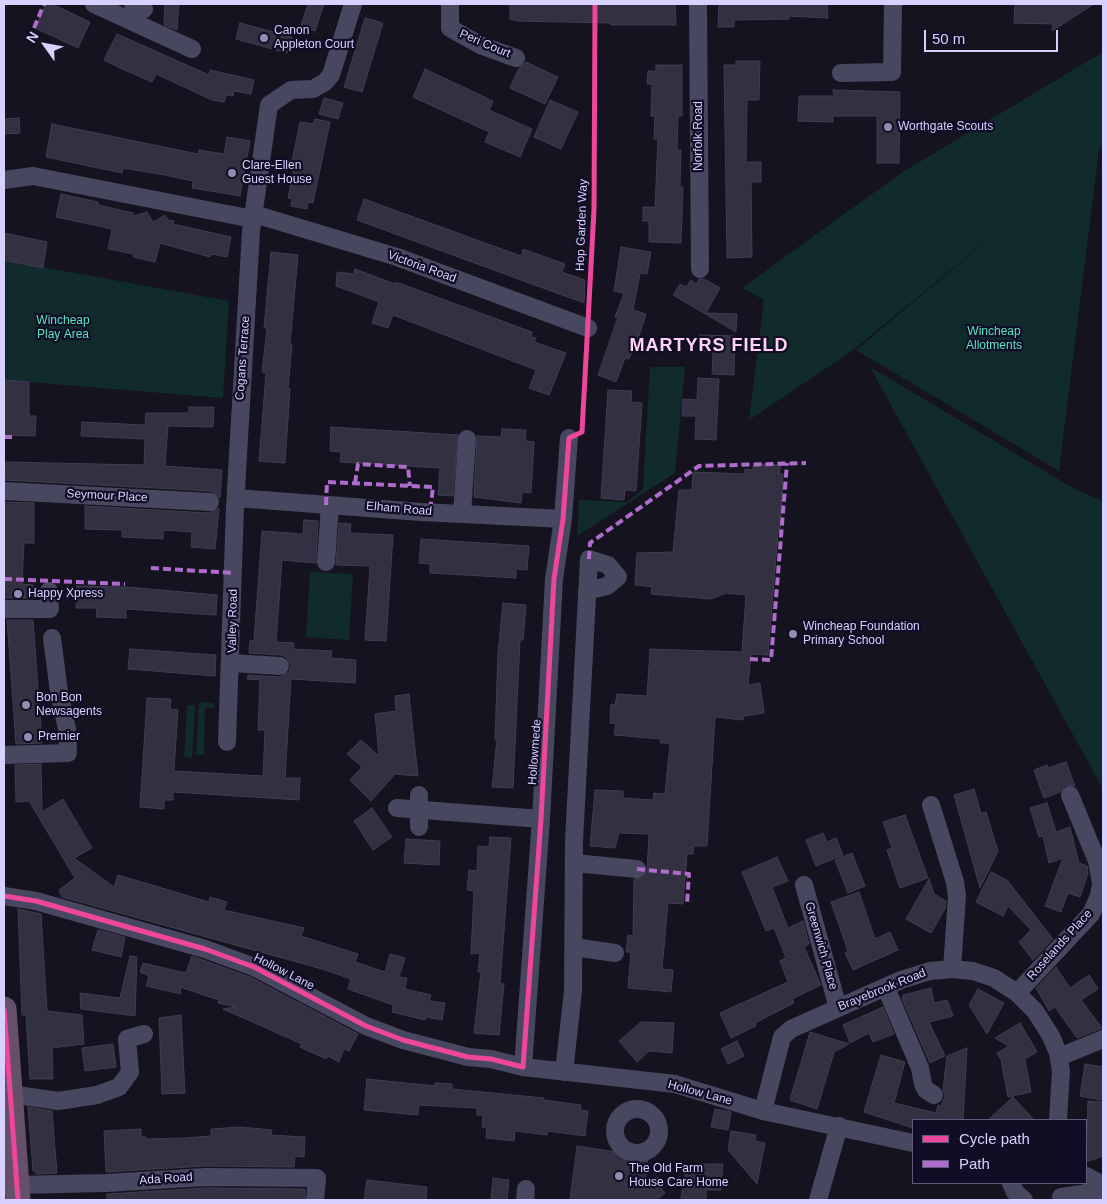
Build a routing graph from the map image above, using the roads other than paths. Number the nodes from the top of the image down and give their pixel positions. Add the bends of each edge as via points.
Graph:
1 (94, 4) edge
2 (353, 4) edge
3 (450, 4) edge
4 (698, 4) edge
5 (893, 4) edge
6 (115, 8) edge
7 (192, 49) dead end
8 (516, 58) dead end
9 (841, 73) dead end
10 (4, 180) edge
11 (253, 216) junction
12 (700, 269) dead end
13 (588, 328) dead end
14 (569, 438) dead end
15 (467, 439) dead end
16 (4, 491) edge
17 (236, 498) junction
18 (210, 502) dead end
19 (330, 505) junction
20 (462, 514) junction
21 (563, 519) junction
22 (326, 562) dead end
23 (49, 591) dead end
24 (587, 591) dead end
25 (4, 609) edge
26 (52, 638) dead end
27 (232, 663) junction
28 (280, 666) dead end
29 (228, 742) dead end
30 (4, 755) edge
31 (1070, 795) dead end
32 (931, 806) dead end
33 (397, 808) dead end
34 (541, 819) junction
35 (574, 863) junction
36 (637, 869) dead end
37 (804, 885) dead end
38 (4, 896) edge
39 (1101, 897) edge
40 (574, 947) junction
41 (615, 953) dead end
42 (952, 969) junction
43 (886, 988) junction
44 (1017, 993) junction
45 (838, 1008) junction
46 (4, 1009) edge
47 (144, 1034) dead end
48 (1103, 1039) edge
49 (1059, 1057) junction
50 (523, 1067) junction
51 (564, 1072) junction
52 (642, 1080) junction
53 (1060, 1082) junction
54 (10, 1094) junction
55 (934, 1095) dead end
56 (640, 1109) dead end
57 (763, 1111) junction
58 (1048, 1119) edge
59 (1058, 1119) edge
60 (838, 1126) junction
61 (912, 1142) edge
62 (1087, 1177) edge
63 (1103, 1185) edge
64 (1103, 1191) edge
65 (17, 1193) edge
66 (1062, 1193) edge
67 (315, 1200) edge
68 (818, 1200) edge

1 - 6 street
2 - 11 street, Cogans Terrace via 331,75 313,90 290,90 270,105
3 - 8 street, Peri Court via 450,28 480,45
4 - 12 street, Norfolk Road
5 - 9 street via 892,72
6 - 7 street
10 - 11 street, Victoria Road via 33,176
11 - 13 street, Victoria Road via 397,257
11 - 17 street, Cogans Terrace
14 - 21 street, Hollowmede
15 - 20 street
16 - 18 street, Seymour Place
17 - 19 street, Elham Road
17 - 27 street, Valley Road
19 - 20 street, Elham Road
19 - 22 street
20 - 21 street, Elham Road
21 - 34 street, Hollowmede via 554,579
23 - 25 street via 50,609
24 - 35 street
26 - 30 street via 68,753
27 - 28 street
27 - 29 street, Valley Road
31 - 39 street, Roselands Place via 1097,860
32 - 42 street via 957,896
33 - 34 street
34 - 50 street, Hollowmede
35 - 36 street
35 - 40 street
37 - 45 street, Greenwich Place
38 - 50 street, Hollow Lane via 36,901 205,949 254,967 366,1026 403,1040
39 - 44 street, Roselands Place via 1091,914
40 - 41 street
40 - 51 street via 573,991
42 - 43 street, Brayebrook Road via 930,971
42 - 44 street, Brayebrook Road via 994,978
43 - 45 street, Brayebrook Road
43 - 55 street via 920,1068 922,1084
44 - 49 street, Brayebrook Road via 1051,1036
45 - 57 street, Brayebrook Road via 782,1036
46 - 54 highway
47 - 54 street via 127,1039 130,1072 119,1087 97,1096 58,1101
48 - 49 street
49 - 53 street, Brayebrook Road
50 - 51 street, Hollow Lane
51 - 52 street, Hollow Lane
52 - 56 street
52 - 57 street, Hollow Lane via 675,1084
53 - 58 street, Brayebrook Road
53 - 59 street, Brayebrook Road
54 - 65 highway
57 - 60 street, Hollow Lane
60 - 61 street, Hollow Lane
60 - 68 street
62 - 63 street
64 - 66 street
65 - 67 street, Ada Road via 206,1177 317,1178

